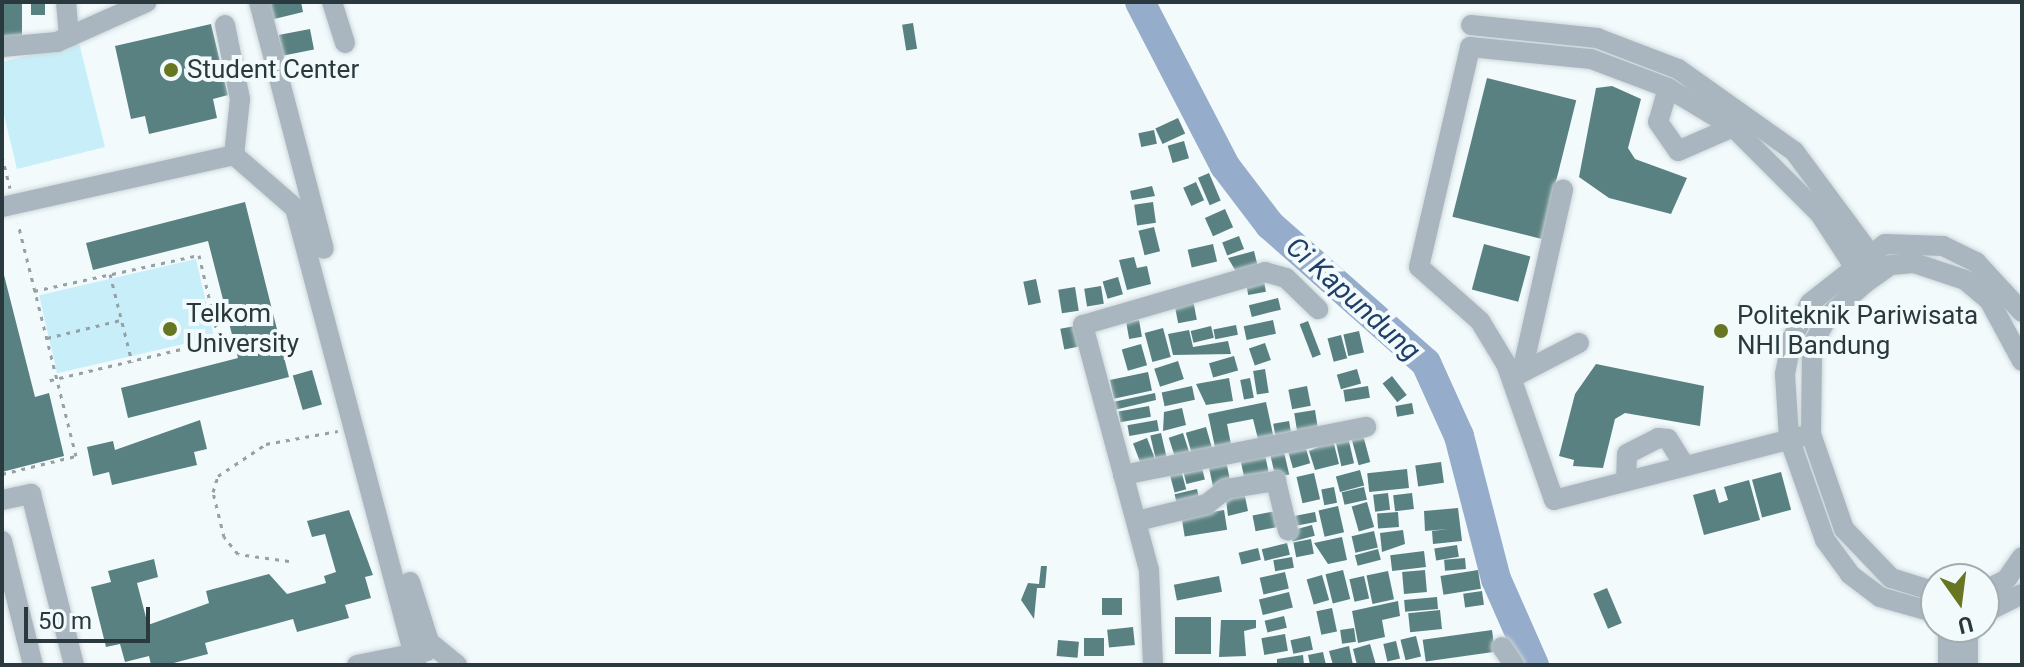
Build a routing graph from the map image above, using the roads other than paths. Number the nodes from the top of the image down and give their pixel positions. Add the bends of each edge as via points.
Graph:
1 (66, 2) edge
2 (147, 2) edge
3 (259, 2) edge
4 (332, 2) edge
5 (118, 7) edge
6 (225, 25) dead end
7 (1471, 25) dead end
8 (69, 37) junction
9 (345, 43) dead end
10 (2, 47) edge
11 (1668, 88) junction
12 (1733, 127) junction
13 (234, 155) junction
14 (1563, 190) dead end
15 (1837, 202) junction
16 (8, 206) edge
17 (1820, 214) junction
18 (1871, 253) junction
19 (1853, 265) junction
20 (1882, 271) junction
21 (1865, 283) junction
22 (1318, 309) dead end
23 (2022, 312) edge
24 (1579, 343) dead end
25 (2022, 361) edge
26 (1516, 375) junction
27 (1366, 427) dead end
28 (1811, 434) junction
29 (1789, 438) junction
30 (1685, 466) junction
31 (1123, 475) junction
32 (1626, 481) junction
33 (2, 500) edge
34 (1137, 521) junction
35 (1288, 531) dead end
36 (2, 541) edge
37 (2022, 557) edge
38 (2000, 583) edge
39 (1920, 586) edge
40 (2022, 594) edge
41 (2000, 605) edge
42 (1920, 610) edge
43 (1948, 643) edge
44 (1968, 643) edge
45 (436, 650) junction
46 (414, 651) edge
47 (33, 665) edge
48 (74, 665) edge
49 (357, 665) edge
50 (457, 665) edge
51 (1153, 665) edge
52 (1948, 665) edge
53 (1968, 665) edge

1 - 8 street
2 - 5 street
3 - 45 street via 424,632
4 - 9 street
5 - 8 street
6 - 13 street via 240,99
7 - 15 street via 1597,38 1678,69 1745,110
8 - 10 street
11 - 12 street
11 - 12 street via 1658,122 1678,151
11 - 26 street via 1591,59 1470,47 1419,267 1480,321
12 - 17 street
13 - 16 street
13 - 46 street via 295,208
14 - 26 street
15 - 17 street
15 - 18 street
17 - 19 street
18 - 19 street
18 - 20 street
18 - 23 street via 1915,241 1943,246 2005,286
19 - 21 street
19 - 29 street via 1810,303 1792,339 1785,374
20 - 21 street
20 - 25 street via 1914,263 1965,280 1989,300
21 - 28 street via 1828,316 1812,346
22 - 31 street via 1286,278 1265,272 1083,325
24 - 26 street
26 - 32 street via 1554,500
27 - 31 street
28 - 29 street
28 - 39 street via 1844,529 1865,559
29 - 30 street
29 - 42 street via 1825,540 1850,574 1880,597
30 - 32 street
30 - 32 street via 1668,439 1658,438 1627,454
31 - 34 street
33 - 48 street via 31,494
34 - 35 street via 1207,504 1226,489 1276,481
34 - 51 street via 1149,570
36 - 47 street
37 - 38 street
40 - 41 street
43 - 52 street
44 - 53 street
45 - 46 street
45 - 50 street
46 - 49 street

